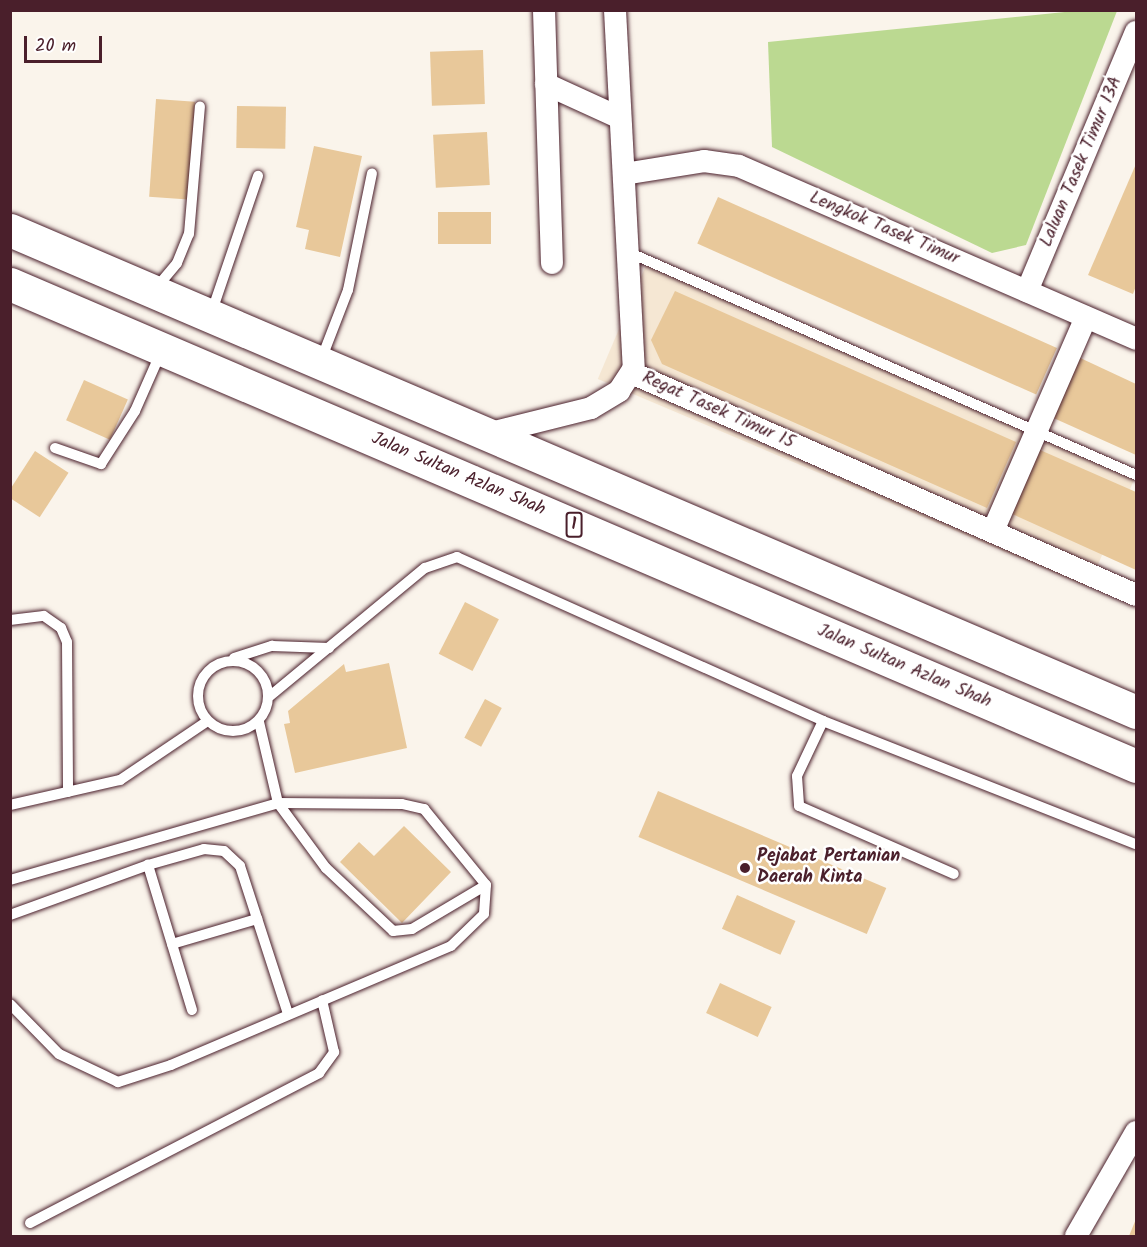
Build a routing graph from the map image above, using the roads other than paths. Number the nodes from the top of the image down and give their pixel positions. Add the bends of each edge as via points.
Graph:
1 (615, 10) edge
2 (541, 11) edge
3 (1137, 32) edge
4 (546, 84) junction
5 (200, 106) dead end
6 (618, 117) junction
7 (372, 173) dead end
8 (624, 174) junction
9 (258, 176) dead end
10 (11, 230) edge
11 (625, 251) junction
12 (552, 262) dead end
13 (10, 284) edge
14 (1027, 291) junction
15 (153, 292) junction
16 (209, 317) junction
17 (1086, 317) junction
18 (1137, 339) edge
19 (162, 349) junction
20 (319, 363) junction
21 (632, 371) junction
22 (1036, 432) junction
23 (483, 435) junction
24 (55, 448) dead end
25 (1137, 475) edge
26 (993, 531) junction
27 (1137, 595) edge
28 (10, 620) edge
29 (329, 648) junction
30 (234, 658) junction
31 (270, 696) junction
32 (1137, 712) edge
33 (823, 721) junction
34 (206, 722) junction
35 (259, 722) junction
36 (1137, 766) edge
37 (68, 792) junction
38 (278, 803) junction
39 (10, 805) edge
40 (1137, 844) edge
41 (148, 865) junction
42 (954, 874) dead end
43 (10, 880) edge
44 (486, 885) junction
45 (10, 915) edge
46 (257, 919) junction
47 (172, 944) junction
48 (322, 1000) junction
49 (10, 1004) edge
50 (192, 1010) dead end
51 (288, 1014) junction
52 (1137, 1132) edge
53 (1129, 1170) edge
54 (30, 1222) dead end
55 (1076, 1236) edge

1 - 6 street, Regat Tasek Timur 15
2 - 4 street
3 - 14 street, Laluan Tasek Timur 13A
4 - 6 street
4 - 12 street
5 - 15 lane via 189,234 177,263
6 - 8 street, Regat Tasek Timur 15
7 - 20 lane via 348,290
8 - 11 street, Regat Tasek Timur 15
8 - 14 street, Lengkok Tasek Timur via 704,161 739,166
9 - 16 lane
10 - 15 main road
11 - 21 street, Regat Tasek Timur 15
11 - 22 lane
13 - 19 main road, Jalan Sultan Azlan Shah / 1
14 - 17 street, Lengkok Tasek Timur
15 - 16 main road
16 - 20 main road
17 - 18 street, Lengkok Tasek Timur
17 - 22 street
19 - 24 lane via 152,379 101,464
19 - 36 main road, Jalan Sultan Azlan Shah / 1
20 - 23 main road
21 - 23 street via 619,391 591,408
21 - 26 street, Regat Tasek Timur 15
22 - 25 lane
22 - 26 street
23 - 32 main road
26 - 27 street, Regat Tasek Timur 15
28 - 37 lane via 44,616 61,628 67,642
29 - 30 lane via 272,645
29 - 31 lane
29 - 33 lane via 426,568 457,557
30 - 31 lane via 260,670
30 - 34 lane via 207,669 196,695
31 - 35 lane
33 - 40 lane
33 - 42 lane via 797,776 799,806
34 - 35 lane via 232,733
34 - 37 lane via 120,780
35 - 38 lane
37 - 39 lane
38 - 43 lane
38 - 44 lane via 402,804 424,809
38 - 44 lane via 326,868 393,931 412,929
41 - 45 lane
41 - 46 lane via 204,849 224,851 240,866
41 - 47 lane
44 - 48 lane via 484,914 451,946
46 - 47 lane
46 - 51 lane
47 - 50 lane
48 - 51 lane
48 - 54 lane via 334,1052 319,1073
49 - 51 lane via 59,1054 118,1082
52 - 53 street
53 - 55 street

